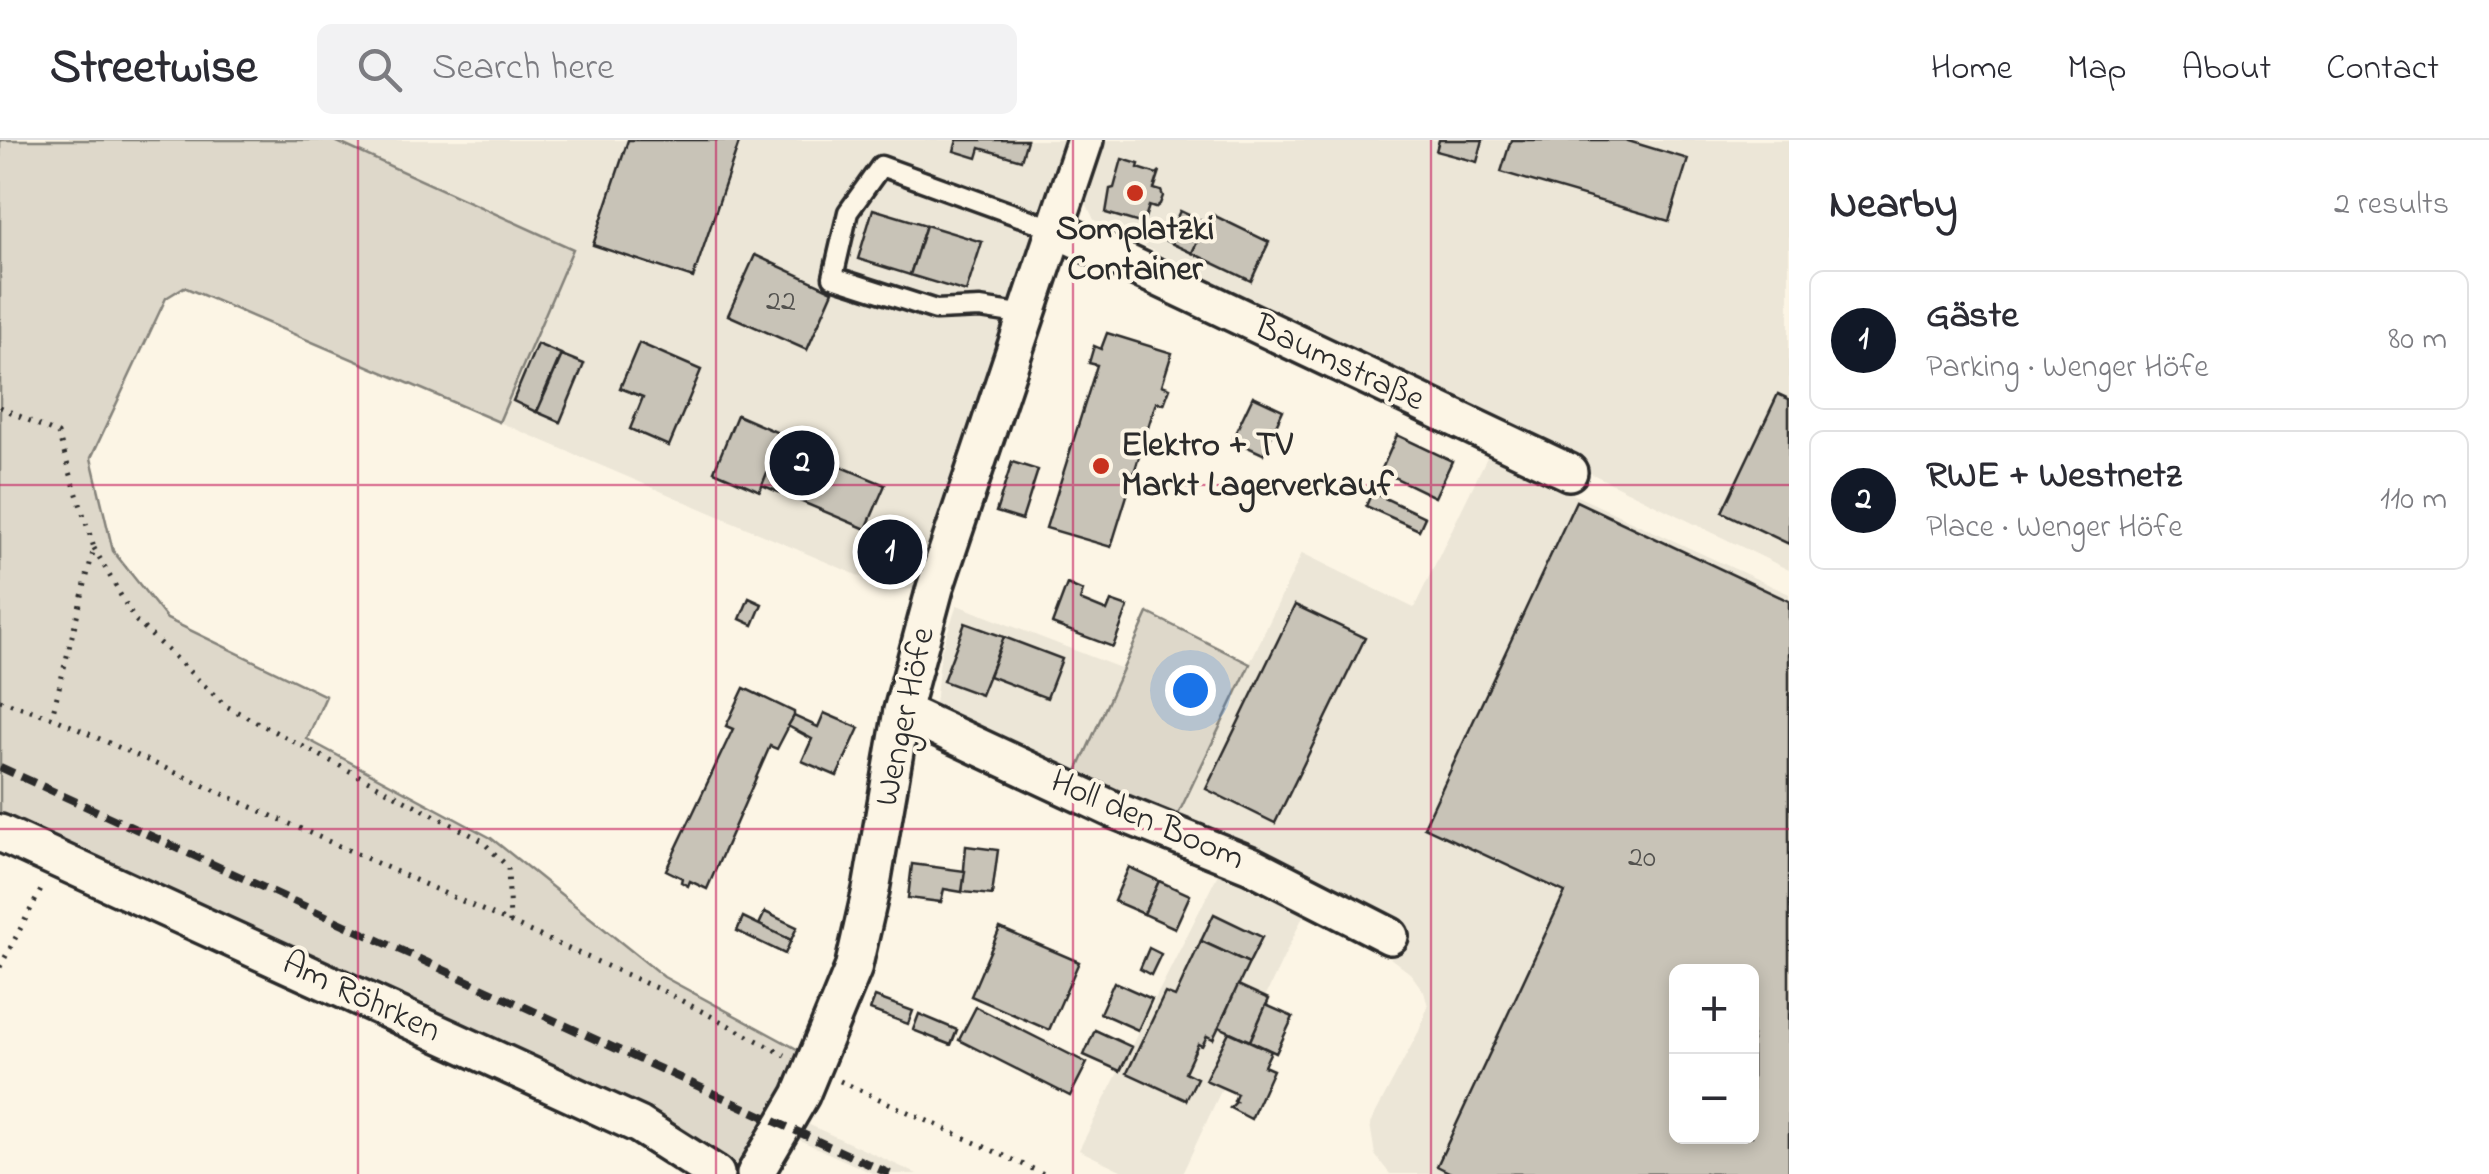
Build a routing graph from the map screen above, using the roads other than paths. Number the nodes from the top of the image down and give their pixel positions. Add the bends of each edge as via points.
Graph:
1 (1085, 140) edge
2 (1055, 229) junction
3 (1026, 315) junction
4 (1569, 472) dead end
5 (902, 711) junction
6 (0, 833) edge
7 (1390, 936) dead end
8 (716, 1174) edge
9 (755, 1174) edge

1 - 2 street, Wenger Höfe
2 - 3 street, Wenger Höfe
2 - 3 lane via 881,166 848,212 833,277 936,310
2 - 4 street, Baumstraße
3 - 5 street, Wenger Höfe via 935,588
5 - 7 street, Holl den Boom
5 - 9 street, Wenger Höfe via 853,969 785,1125
6 - 8 street, Am Röhrken via 639,1125

